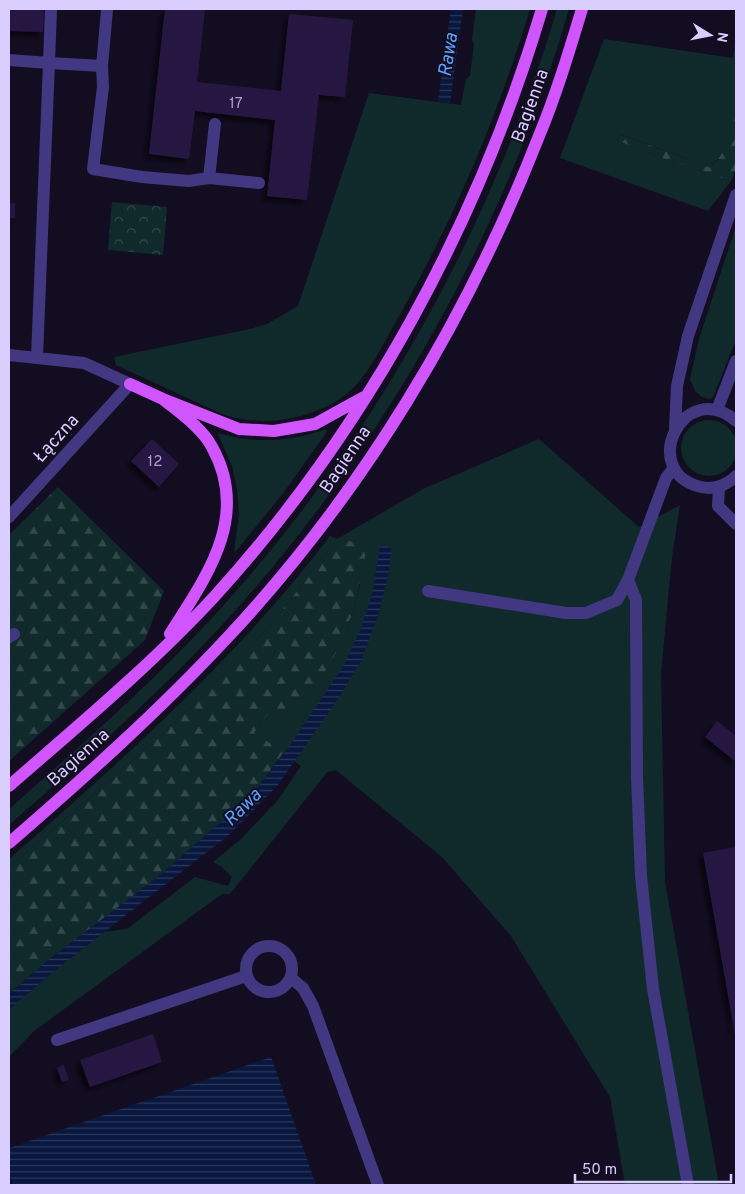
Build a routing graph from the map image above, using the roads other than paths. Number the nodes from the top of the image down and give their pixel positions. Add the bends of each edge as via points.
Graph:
1 (51, 9) edge
2 (542, 9) edge
3 (582, 9) edge
4 (107, 10) dead end
5 (9, 60) edge
6 (49, 63) junction
7 (102, 66) junction
8 (215, 124) dead end
9 (209, 178) junction
10 (259, 183) dead end
11 (736, 195) edge
12 (9, 355) edge
13 (37, 357) junction
14 (736, 361) edge
15 (130, 384) junction
16 (366, 396) junction
17 (164, 399) junction
18 (717, 410) junction
19 (736, 421) edge
20 (675, 429) junction
21 (674, 468) junction
22 (736, 476) edge
23 (719, 487) junction
24 (9, 517) edge
25 (736, 524) edge
26 (628, 580) junction
27 (428, 591) dead end
28 (156, 656) junction
29 (9, 786) edge
30 (9, 843) edge
31 (246, 976) junction
32 (290, 978) junction
33 (58, 1040) dead end
34 (378, 1185) edge
35 (688, 1185) edge

1 - 6 street
2 - 16 main road, Bagienna via 520,79 459,228
3 - 30 main road, Bagienna via 540,135 472,288 408,399 352,484 297,558 205,662 112,752
4 - 7 street
5 - 6 street
6 - 7 street
6 - 13 street
7 - 9 street via 103,91 93,169 189,181
8 - 9 street
9 - 10 street
11 - 20 street via 688,336 677,386
12 - 13 street
13 - 15 street via 84,363
14 - 18 street
15 - 17 main road
15 - 24 street, Łączna
16 - 17 main road via 315,424 274,431 239,429
16 - 28 main road, Bagienna via 319,467 258,547
17 - 28 main road via 196,427 212,447 224,474 228,505 222,540 208,573
18 - 19 street
18 - 20 street via 693,413 682,419
20 - 21 street via 670,442
21 - 23 street via 693,485
21 - 26 street via 666,478
22 - 23 street
23 - 25 street via 718,506
26 - 27 street via 617,600 586,613 566,613
26 - 35 street via 636,600 641,876 652,989
28 - 29 main road, Bagienna
31 - 32 street via 256,989 264,992 280,990
31 - 32 street via 245,968 251,953 265,945 287,954 292,970
31 - 33 street
32 - 34 street via 303,988 313,1006

